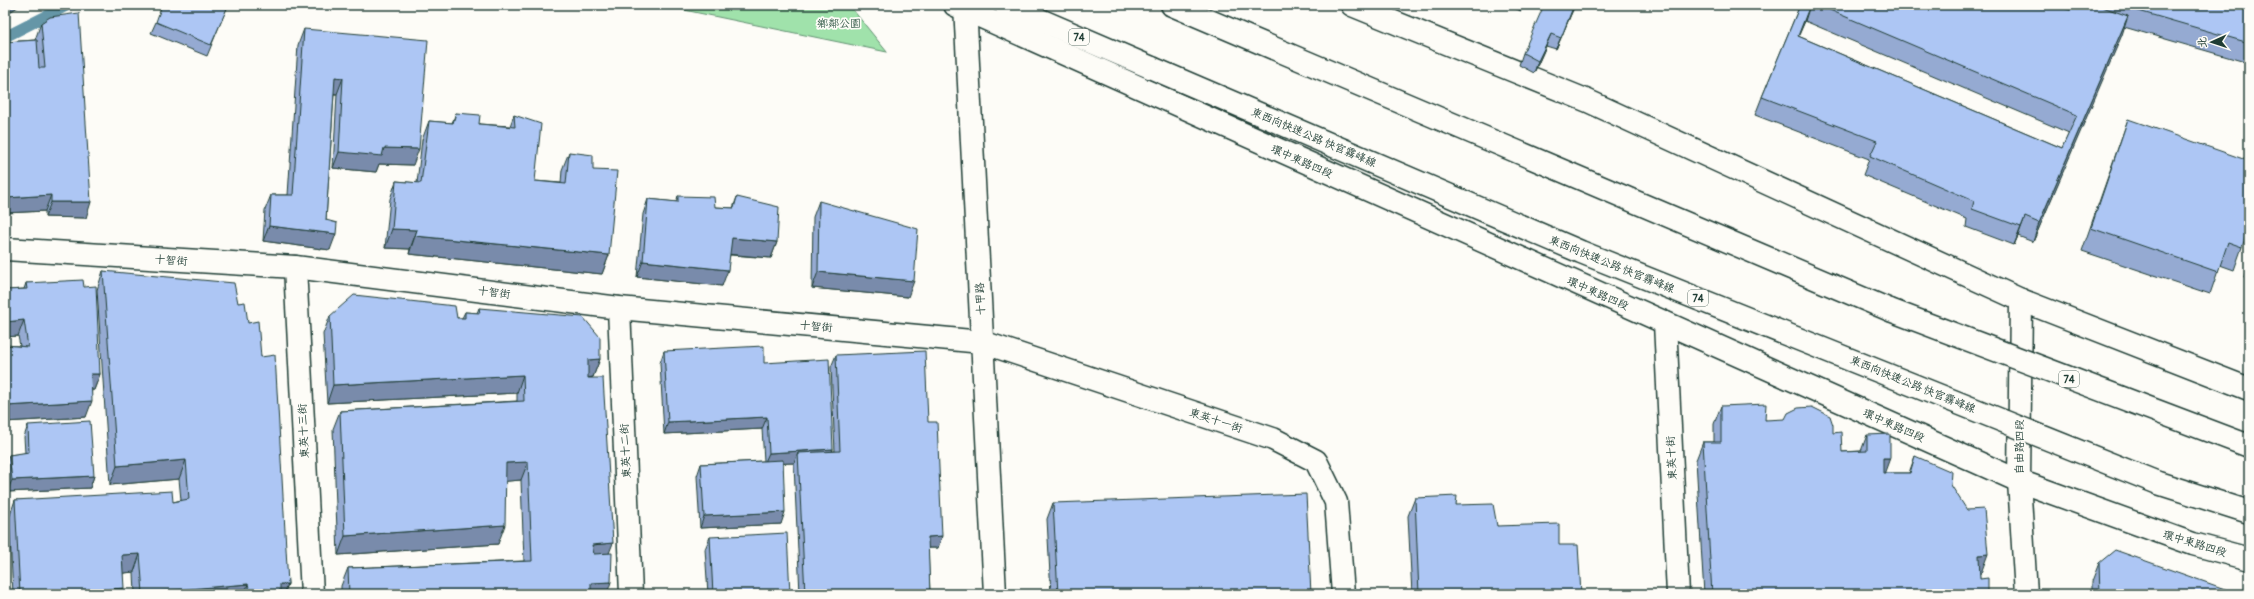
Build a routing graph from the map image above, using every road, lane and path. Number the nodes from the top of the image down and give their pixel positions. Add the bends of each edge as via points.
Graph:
1 (1005, 5) edge
2 (1172, 5) edge
3 (1352, 5) edge
4 (962, 6) edge
5 (5, 249) edge
6 (295, 267) junction
7 (2021, 300) junction
8 (619, 308) junction
9 (1665, 323) junction
10 (982, 342) junction
11 (2249, 389) edge
12 (2249, 446) edge
13 (2019, 481) junction
14 (2249, 512) edge
15 (2249, 560) edge
16 (312, 594) edge
17 (631, 594) edge
18 (994, 594) edge
19 (1343, 594) edge
20 (1678, 594) edge
21 (2026, 594) edge

1 - 14 main road, 東西向快速公路 快官霧峰線 / 74, bridge via 1581,252 2158,483
2 - 12 main road, 74, bridge via 1890,310
3 - 7 main road via 1588,101
4 - 9 main road, 環中東路四段
4 - 10 main road, 十甲路
5 - 6 main road, 十智街
6 - 8 main road, 十智街
6 - 16 main road, 東英十三街
7 - 11 main road
7 - 13 main road, 自由路四段
8 - 10 main road, 十智街
8 - 17 main road, 東英十二街
9 - 13 main road, 環中東路四段
9 - 20 main road, 東英十街
10 - 18 main road, 十甲路
10 - 19 main road, 東英十一街 via 1273,439 1316,461 1336,502
13 - 15 main road, 環中東路四段 via 2193,544
13 - 21 main road, 自由路四段

